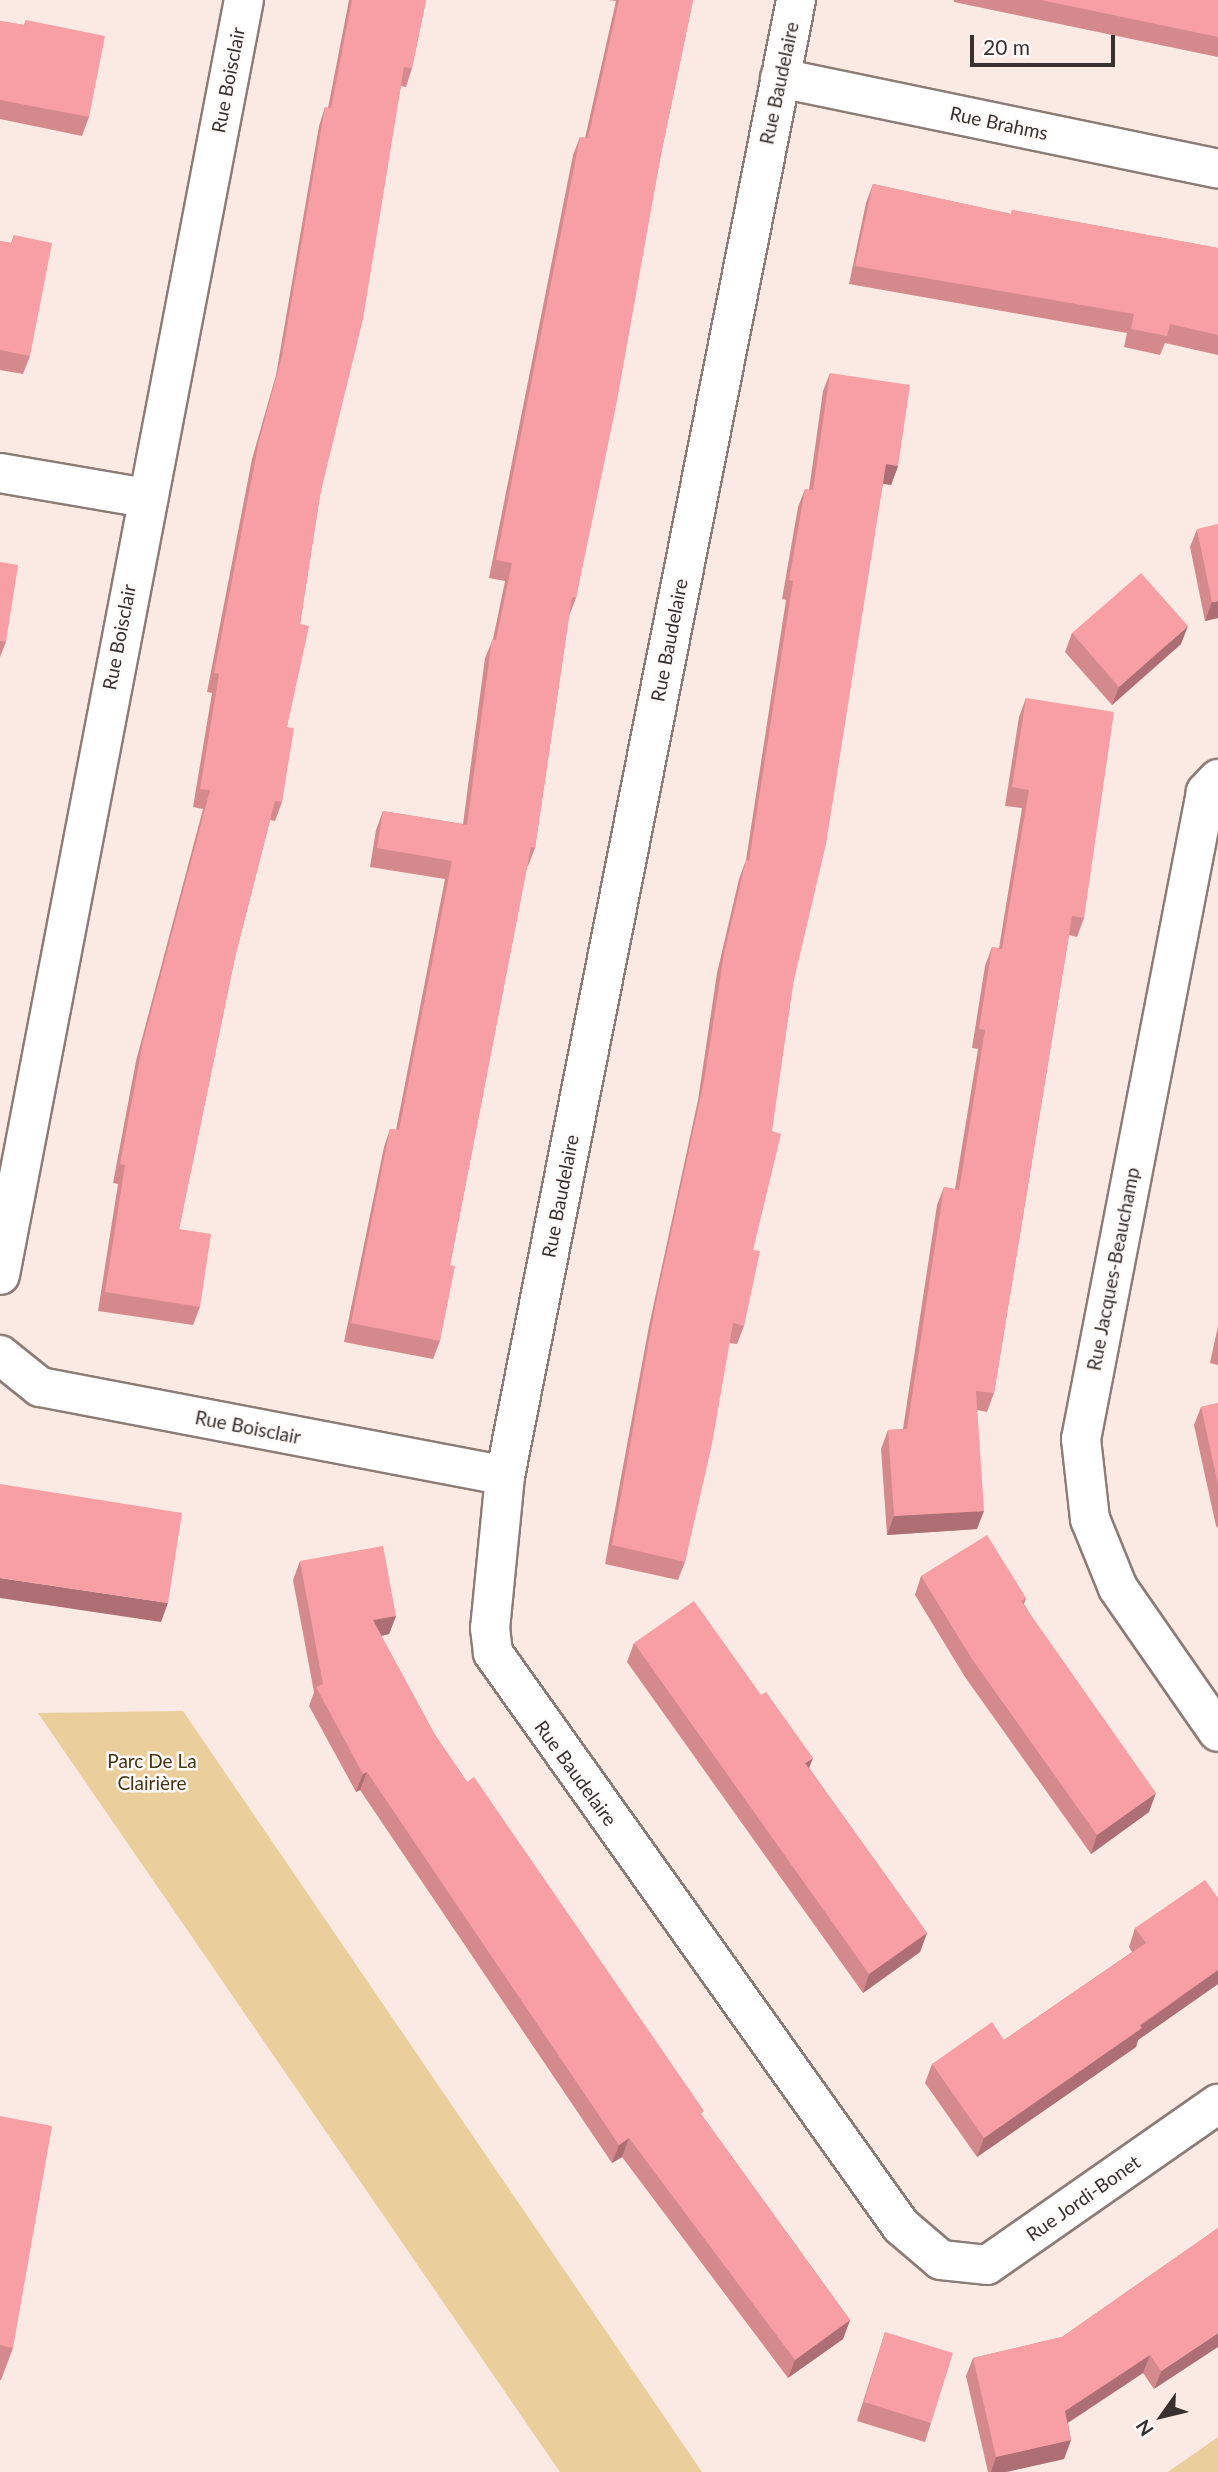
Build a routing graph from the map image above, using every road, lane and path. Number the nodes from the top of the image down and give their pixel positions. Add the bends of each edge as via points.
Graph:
1 (244, 0) edge
2 (796, 0) edge
3 (779, 78) junction
4 (1218, 169) edge
5 (0, 473) edge
6 (146, 498) junction
7 (1218, 779) edge
8 (0, 1275) edge
9 (0, 1355) edge
10 (505, 1476) junction
11 (1218, 1731) edge
12 (1218, 2104) edge
13 (940, 2260) joint

1 - 6 street, Rue Boisclair
2 - 3 street, Rue Baudelaire
3 - 4 street, Rue Brahms
3 - 10 street, Rue Baudelaire
5 - 6 street
6 - 8 street, Rue Boisclair
7 - 11 street, Rue Jacques-Beauchamp via 1206,792 1081,1439 1090,1519 1118,1588
9 - 10 street, Rue Boisclair via 40,1387
10 - 13 street, Rue Baudelaire via 490,1628 493,1653 502,1670 901,2226
12 - 13 street, Rue Jordi-Bonet via 987,2265

